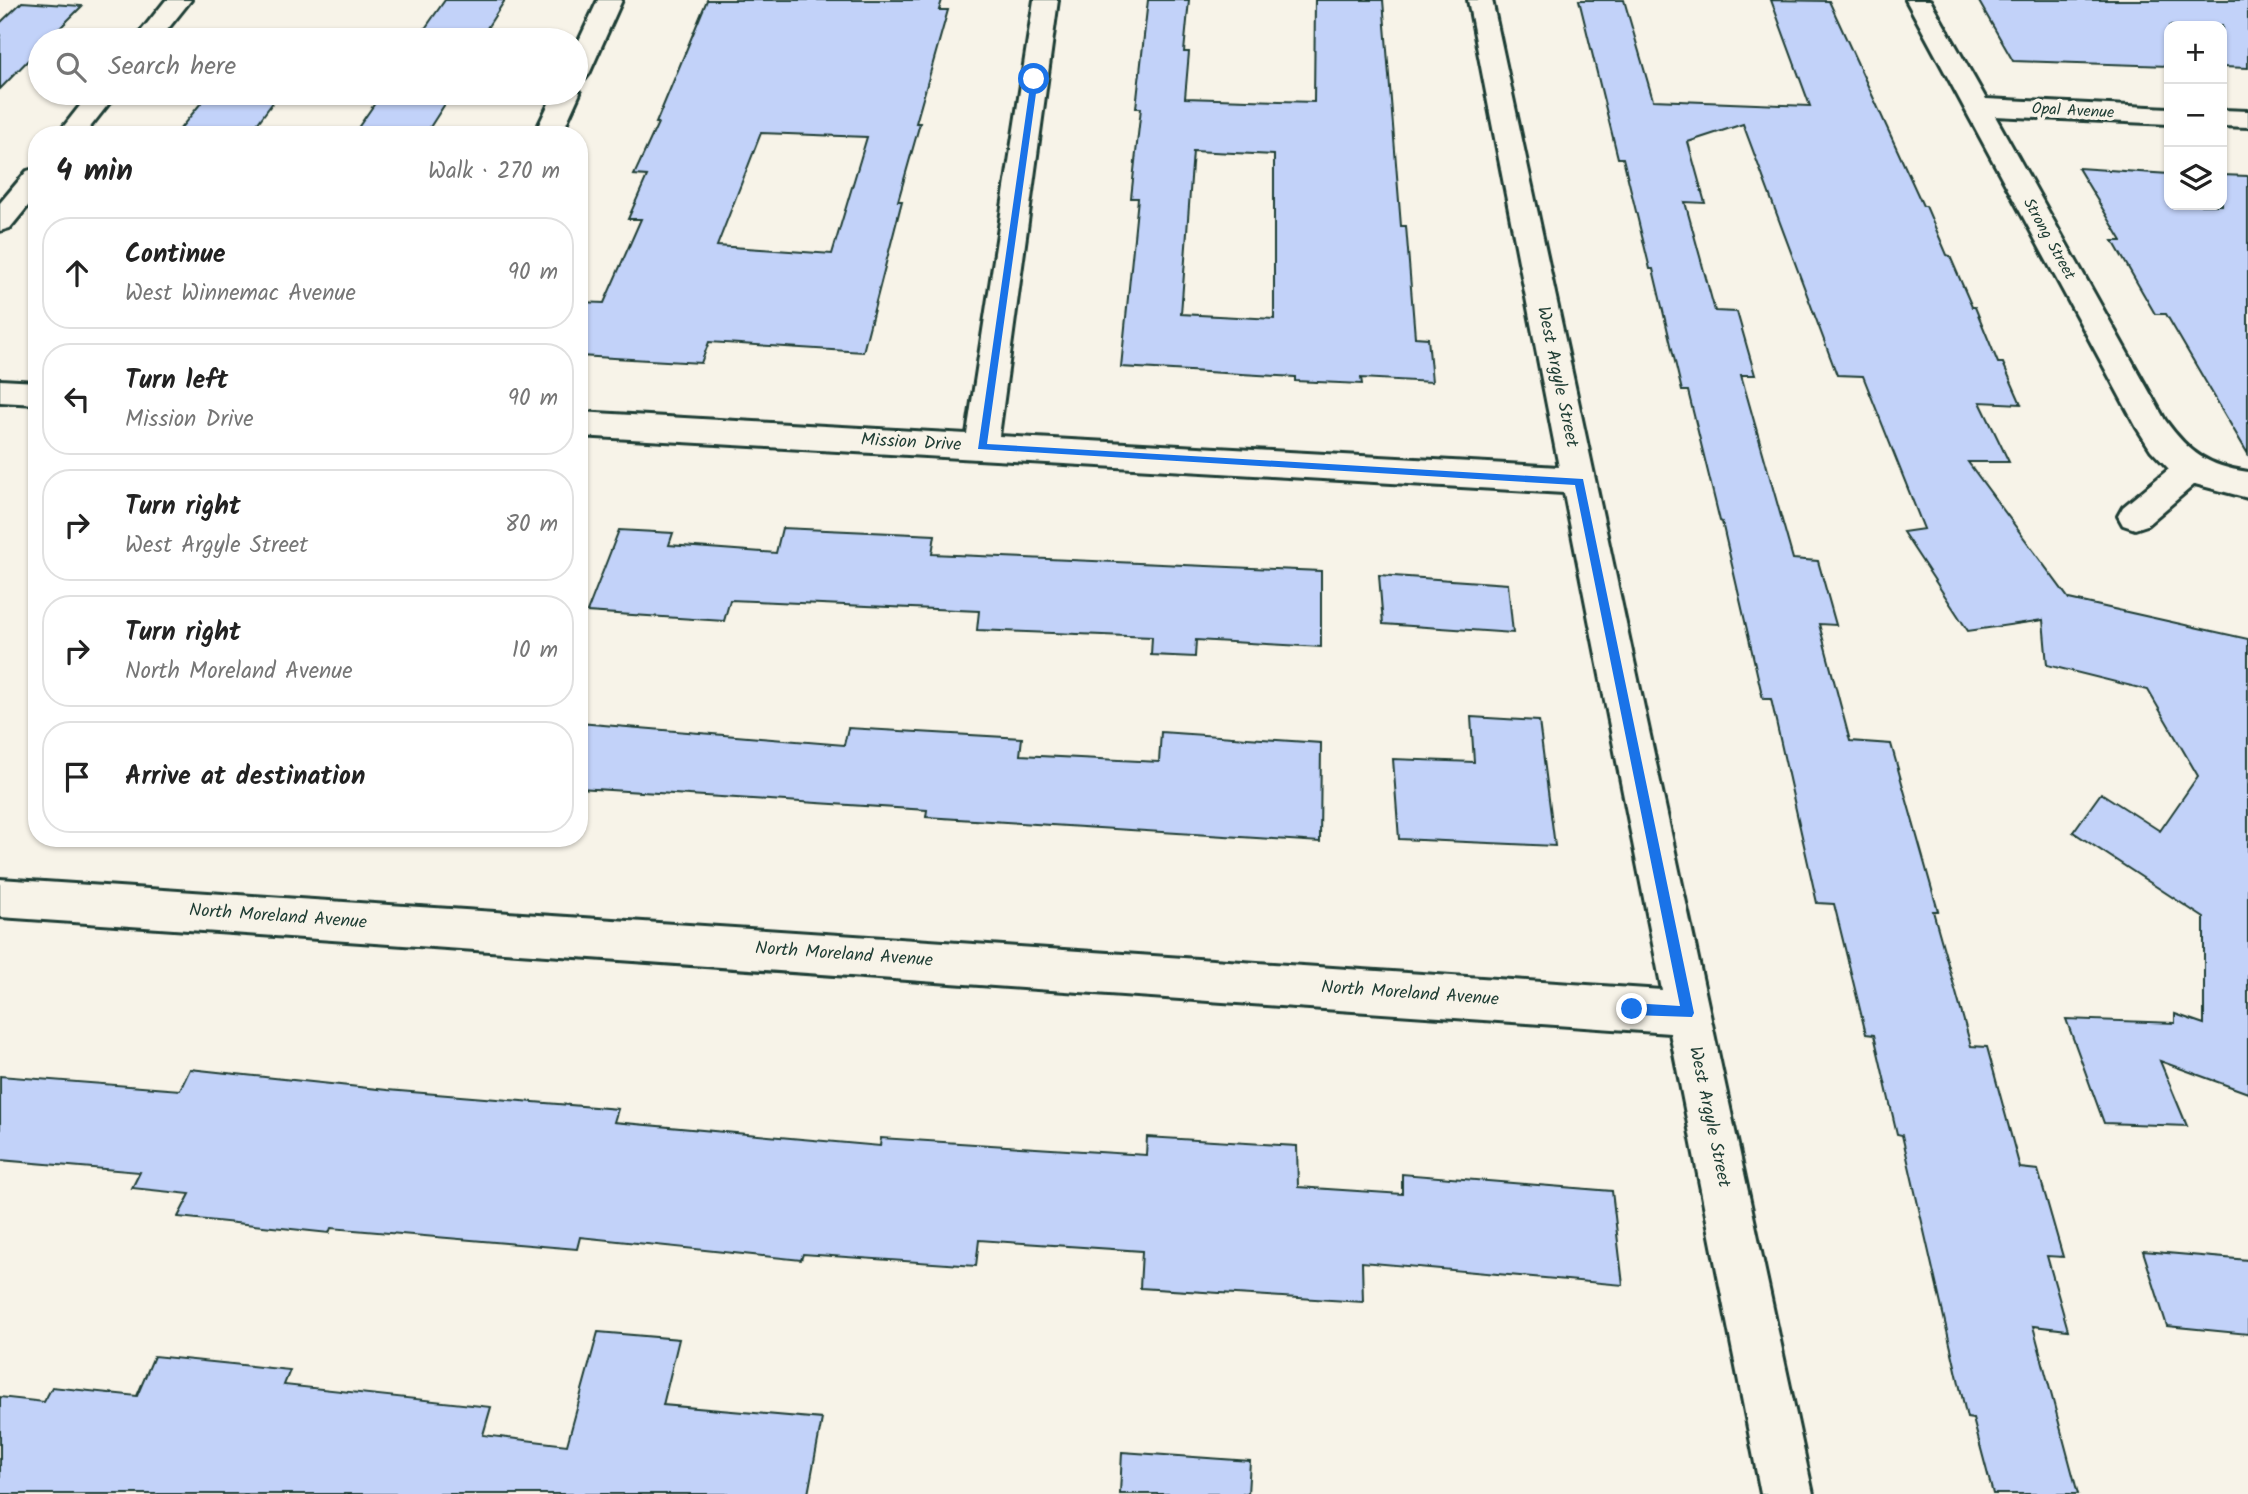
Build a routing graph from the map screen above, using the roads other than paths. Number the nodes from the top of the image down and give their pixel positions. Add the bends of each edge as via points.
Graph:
1 (179, 0) edge
2 (610, 0) edge
3 (1046, 0) edge
4 (1480, 0) edge
5 (1918, 0) edge
6 (156, 28) edge
7 (588, 48) edge
8 (94, 105) edge
9 (561, 105) edge
10 (1977, 107) junction
11 (2164, 116) edge
12 (2227, 118) edge
13 (2248, 119) edge
14 (77, 126) edge
15 (551, 126) edge
16 (28, 188) edge
17 (0, 222) edge
18 (0, 391) edge
19 (28, 393) edge
20 (588, 425) edge
21 (981, 447) junction
22 (2190, 470) junction
23 (1579, 481) junction
24 (2248, 485) edge
25 (2135, 516) dead end
26 (0, 898) edge
27 (1688, 1013) junction
28 (1787, 1494) edge

1 - 6 street
2 - 7 street
3 - 21 street
4 - 23 street, West Argyle Street
5 - 10 street, Strong Street
8 - 14 street
9 - 15 street
10 - 11 street, Opal Avenue
10 - 22 street, Strong Street via 2153,428 2170,453
12 - 13 street
16 - 17 street
18 - 19 street
20 - 21 street, Mission Drive
21 - 23 street, Mission Drive
22 - 24 street via 2221,482
22 - 25 street
23 - 27 street, West Argyle Street
26 - 27 street, North Moreland Avenue
27 - 28 street, West Argyle Street

